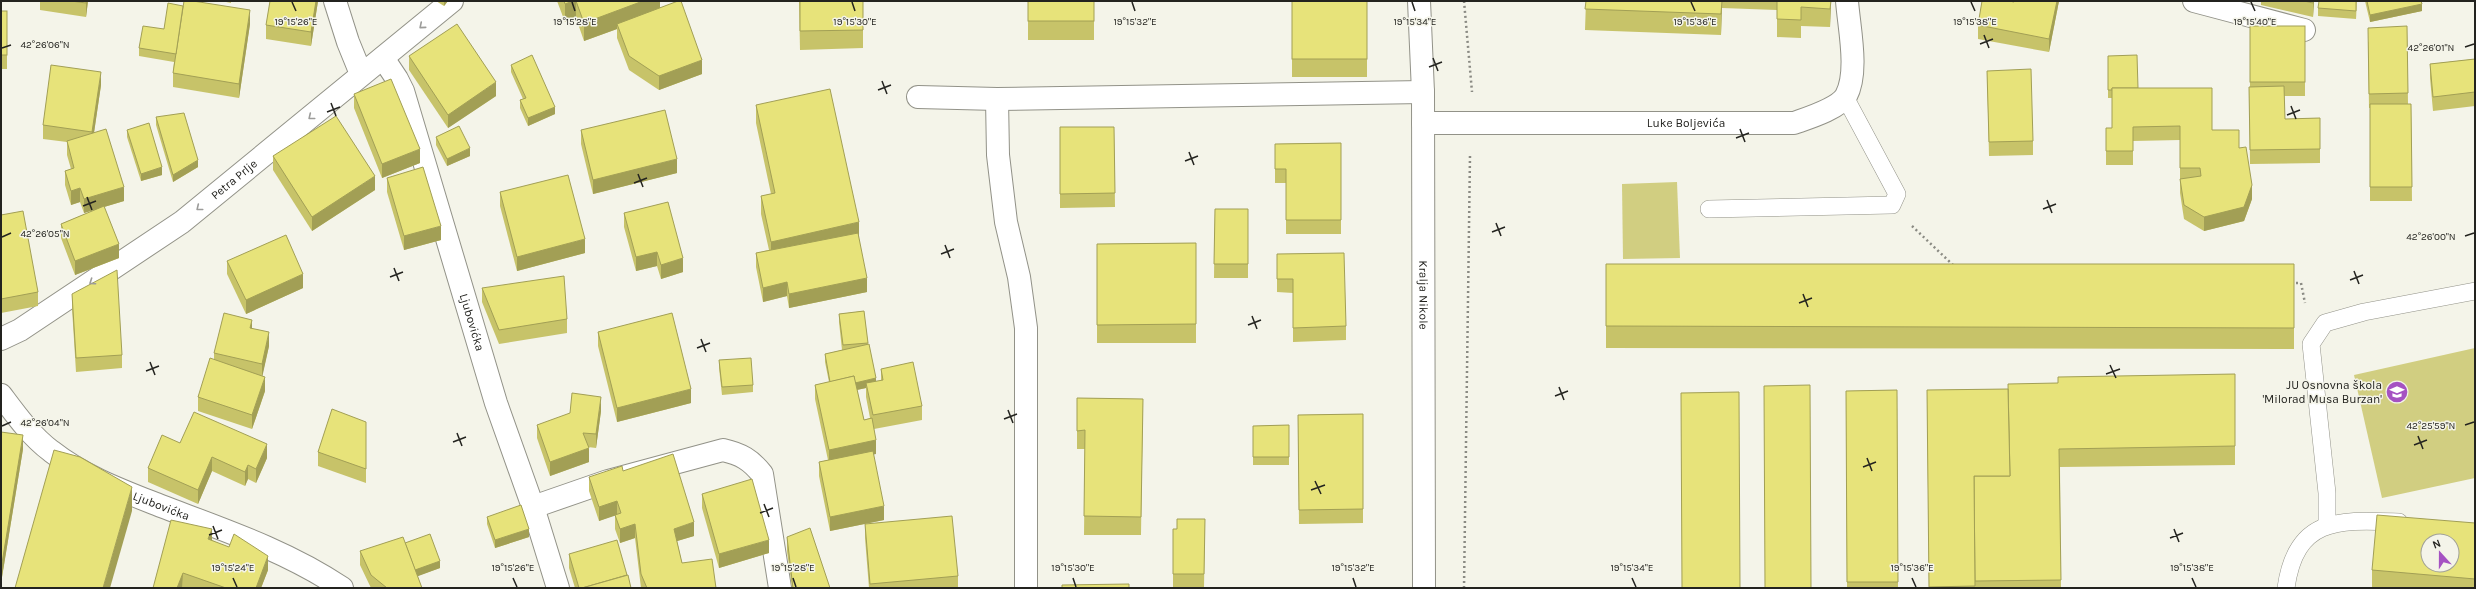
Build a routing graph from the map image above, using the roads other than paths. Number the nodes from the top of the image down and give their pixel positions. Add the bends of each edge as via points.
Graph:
1 (335, 1) edge
2 (452, 1) edge
3 (1419, 1) edge
4 (1848, 1) edge
5 (2194, 1) edge
6 (2304, 30) edge
7 (383, 58) junction
8 (361, 74) junction
9 (1423, 92) junction
10 (918, 97) dead end
11 (1845, 97) junction
12 (997, 99) junction
13 (1423, 124) junction
14 (1709, 209) dead end
15 (2475, 291) edge
16 (1, 339) edge
17 (1, 395) edge
18 (533, 507) junction
19 (2412, 523) edge
20 (2328, 525) junction
21 (342, 588) edge
22 (558, 588) edge
23 (780, 588) edge
24 (1026, 588) edge
25 (1424, 588) edge
26 (2286, 588) edge

1 - 8 street
2 -> 7 street, Petra Prlje
3 - 9 street, Kralja Nikole
4 - 11 street via 1853,74
5 - 6 street
7 - 8 street, Petra Prlje
7 - 18 street, Ljubovićka via 403,92 496,403
8 -> 16 street, Petra Prlje via 182,222 20,330
9 - 12 street
9 - 13 street, Kralja Nikole
10 - 12 street
11 - 13 street, Luke Boljevića via 1826,111 1794,123
11 - 14 lane via 1898,194 1892,205
12 - 24 street via 998,155 1006,222 1019,277 1026,328
13 - 25 street, Kralja Nikole
15 - 20 lane via 2364,312 2325,323 2311,344
17 - 21 street, Ljubovićka via 21,422 50,451 103,483 264,545 311,567
18 - 22 street, Ljubovićka
18 - 23 street via 616,478 723,450 737,453 752,461 762,474
19 - 20 lane via 2350,521
20 - 26 lane via 2311,535 2297,550 2289,569

